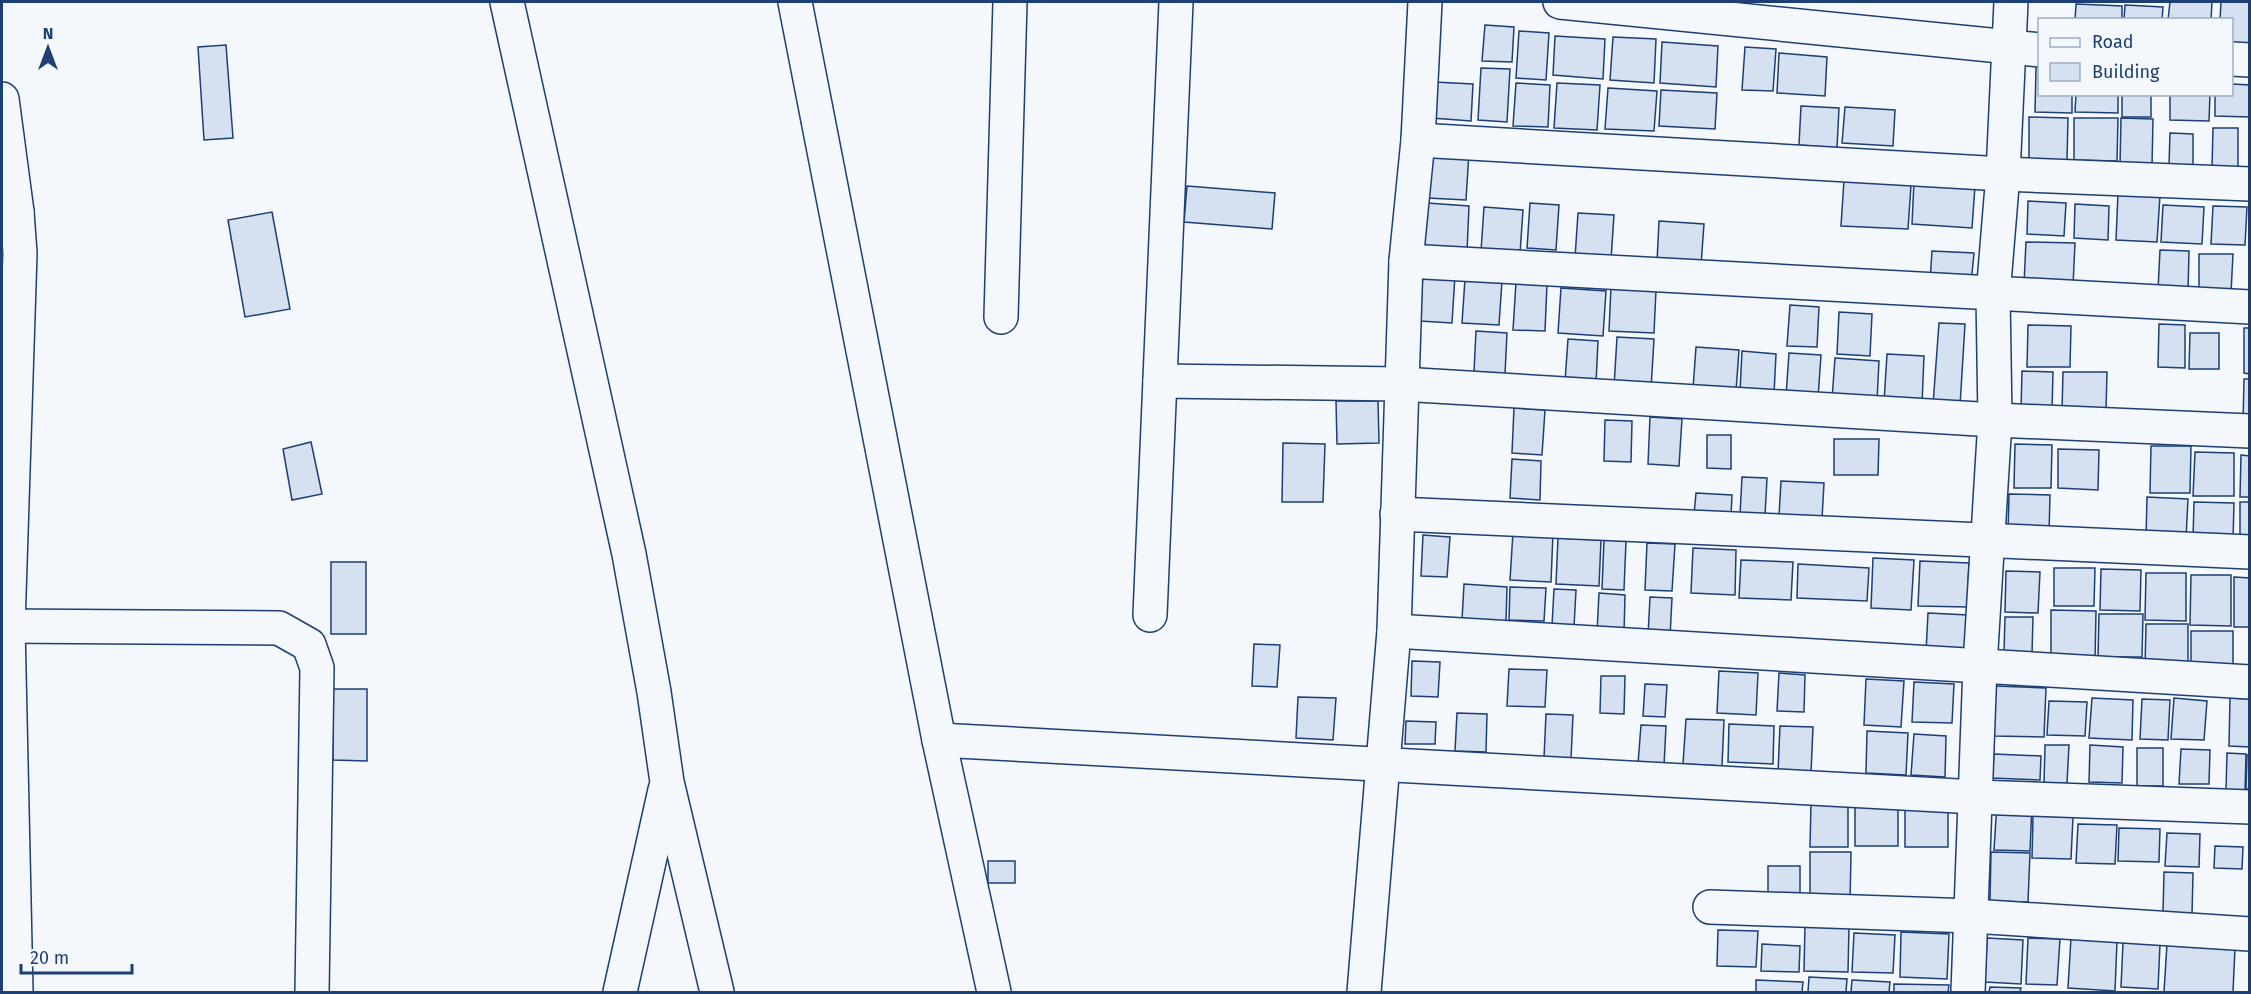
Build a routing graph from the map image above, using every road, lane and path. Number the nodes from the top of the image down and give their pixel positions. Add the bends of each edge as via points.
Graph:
1 (507, 2) edge
2 (795, 2) edge
3 (1010, 2) edge
4 (1176, 2) edge
5 (1425, 2) edge
6 (1560, 2) edge
7 (2011, 2) edge
8 (2024, 49) edge
9 (2233, 59) edge
10 (2250, 60) edge
11 (2, 99) edge
12 (1418, 140) junction
13 (2003, 174) junction
14 (2250, 184) edge
15 (9, 213) edge
16 (1406, 261) junction
17 (1993, 295) junction
18 (2250, 308) edge
19 (1001, 317) dead end
20 (1160, 381) junction
21 (1401, 384) junction
22 (1995, 420) junction
23 (2250, 431) edge
24 (1397, 514) junction
25 (1988, 541) junction
26 (2250, 552) edge
27 (1150, 615) dead end
28 (5, 626) edge
29 (1394, 631) junction
30 (1980, 666) junction
31 (2250, 682) edge
32 (939, 741) junction
33 (1383, 764) junction
34 (667, 782) junction
35 (1976, 797) junction
36 (2250, 807) edge
37 (1710, 907) dead end
38 (1972, 916) junction
39 (2250, 934) edge
40 (16, 993) edge
41 (312, 993) edge
42 (620, 993) edge
43 (717, 993) edge
44 (994, 993) edge
45 (1364, 993) edge
46 (1968, 993) edge

1 - 34 street via 629,554
2 - 32 street
3 - 19 street
4 - 20 street
5 - 12 street
6 - 8 street
7 - 8 street
8 - 13 street
9 - 10 street
11 - 15 street
12 - 13 street
12 - 16 street
13 - 14 street
13 - 17 street
15 - 28 street via 20,253
16 - 17 street
16 - 21 street
17 - 18 street
17 - 22 street
20 - 21 street
20 - 27 street
21 - 22 street
21 - 24 street
22 - 23 street
22 - 25 street
24 - 25 street
24 - 29 street
25 - 26 street
25 - 30 street
28 - 40 street
28 - 41 street via 279,627 309,645 317,668
29 - 30 street
29 - 33 street
30 - 31 street
30 - 35 street
32 - 33 street
32 - 44 street
33 - 35 street
33 - 45 street
34 - 42 street
34 - 43 street
35 - 36 street
35 - 38 street
37 - 38 street
38 - 39 street
38 - 46 street

